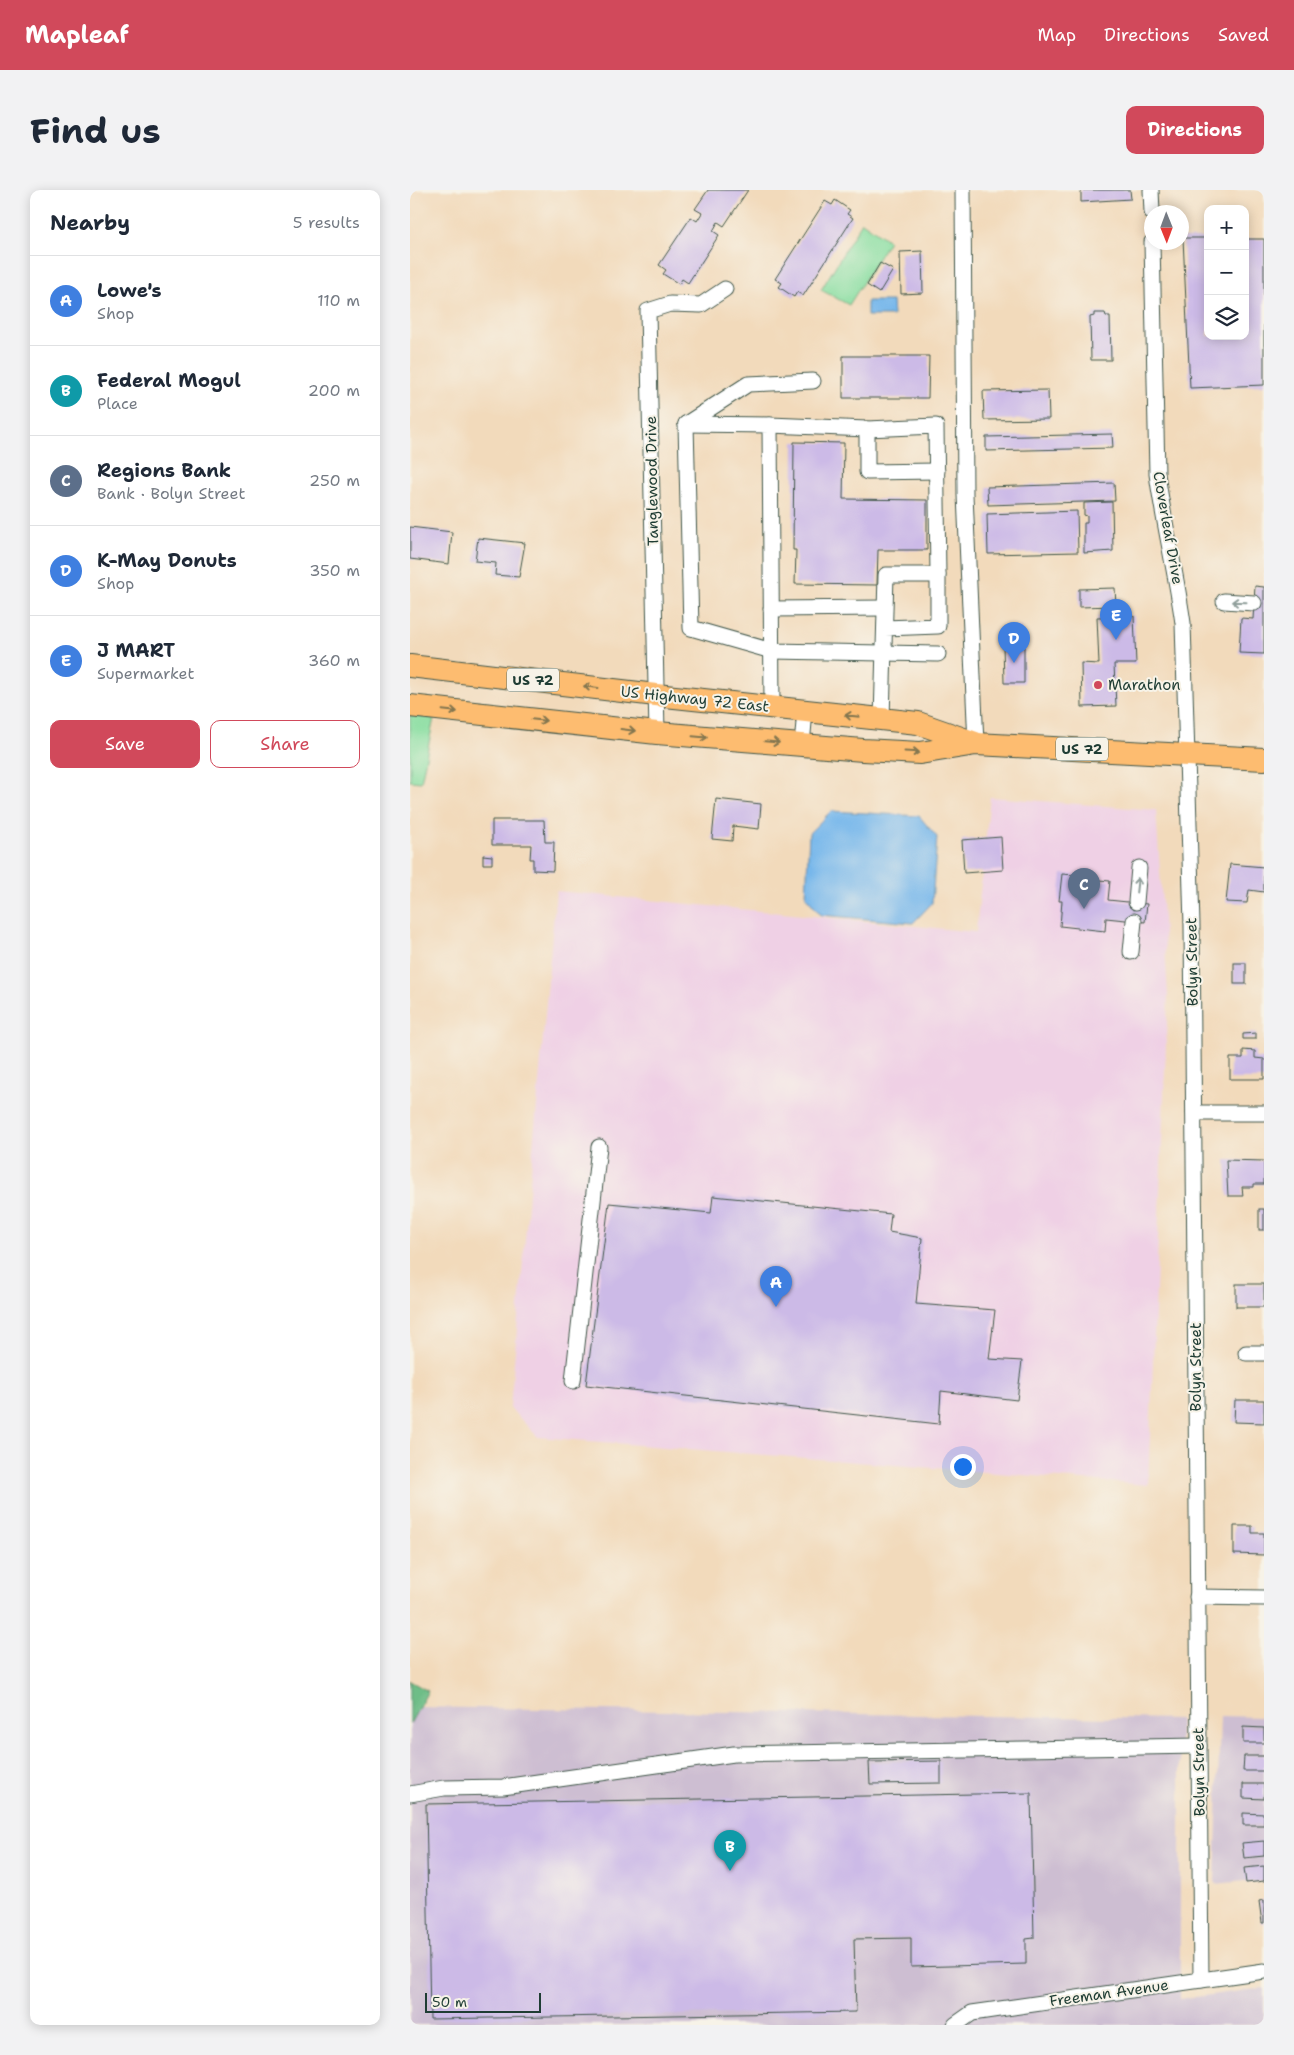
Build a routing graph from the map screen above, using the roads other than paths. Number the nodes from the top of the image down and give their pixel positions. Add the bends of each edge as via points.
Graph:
1 (963, 190) edge
2 (1151, 190) edge
3 (1152, 205) edge
4 (1152, 250) edge
5 (725, 289) dead end
6 (814, 382) dead end
7 (686, 424) junction
8 (770, 424) junction
9 (867, 428) junction
10 (937, 471) junction
11 (938, 574) junction
12 (1224, 601) dead end
13 (1254, 602) dead end
14 (884, 608) junction
15 (771, 609) junction
16 (885, 628) junction
17 (772, 651) junction
18 (884, 653) junction
19 (938, 654) dead end
20 (410, 666) edge
21 (656, 695) junction
22 (410, 706) edge
23 (772, 707) junction
24 (805, 711) junction
25 (882, 719) junction
26 (657, 733) junction
27 (976, 744) junction
28 (802, 745) junction
29 (1187, 754) junction
30 (1264, 759) edge
31 (1139, 868) dead end
32 (1136, 902) dead end
33 (1134, 920) dead end
34 (1131, 952) dead end
35 (1194, 1113) junction
36 (1264, 1114) edge
37 (599, 1147) dead end
38 (1246, 1353) dead end
39 (1264, 1353) edge
40 (573, 1381) dead end
41 (1197, 1597) junction
42 (1264, 1598) edge
43 (1199, 1746) junction
44 (410, 1794) edge
45 (1264, 1971) edge
46 (1200, 1980) junction
47 (955, 2024) edge

1 - 27 street via 966,495
2 - 3 street
4 - 29 street, Cloverleaf Drive via 1157,474 1183,623
5 - 21 street, Tanglewood Drive via 701,304 670,304 648,311
6 - 7 street via 748,384
7 - 8 street
7 - 17 street via 691,628
8 - 9 street
8 - 15 street
9 - 10 street via 867,472
9 - 10 street via 936,426
10 - 11 street
11 - 14 street via 886,575
11 - 16 street via 938,626
13 -> 12 street
14 - 15 street
14 - 16 street
15 - 17 street
16 - 18 street
17 - 18 street
17 - 23 street
18 - 19 street
18 - 25 street
21 -> 20 highway, US Highway 72 East / US 72
21 - 23 highway, US Highway 72 East / US 72
21 - 26 street, Tanglewood Drive
22 -> 26 highway, US Highway 72 East / US 72
23 - 24 highway, US Highway 72 East / US 72
25 -> 24 highway, US Highway 72 East / US 72
24 - 28 street
25 - 27 highway, US Highway 72 East / US 72 via 918,723
26 -> 28 highway, US Highway 72 East / US 72
28 -> 27 highway, US Highway 72 East / US 72 via 920,753
27 - 29 highway, US Highway 72 East / US 72
29 - 30 highway, US Highway 72 East / US 72
29 - 35 street, Bolyn Street
32 -> 31 street
33 - 34 street
35 - 36 street
35 - 41 street, Bolyn Street
37 - 40 street
38 - 39 street
41 - 42 street
41 - 43 street, Bolyn Street
43 - 44 street via 734,1754 503,1788 444,1788
43 - 46 street, Bolyn Street
45 - 46 street, Freeman Avenue
46 - 47 street, Freeman Avenue via 972,2014

